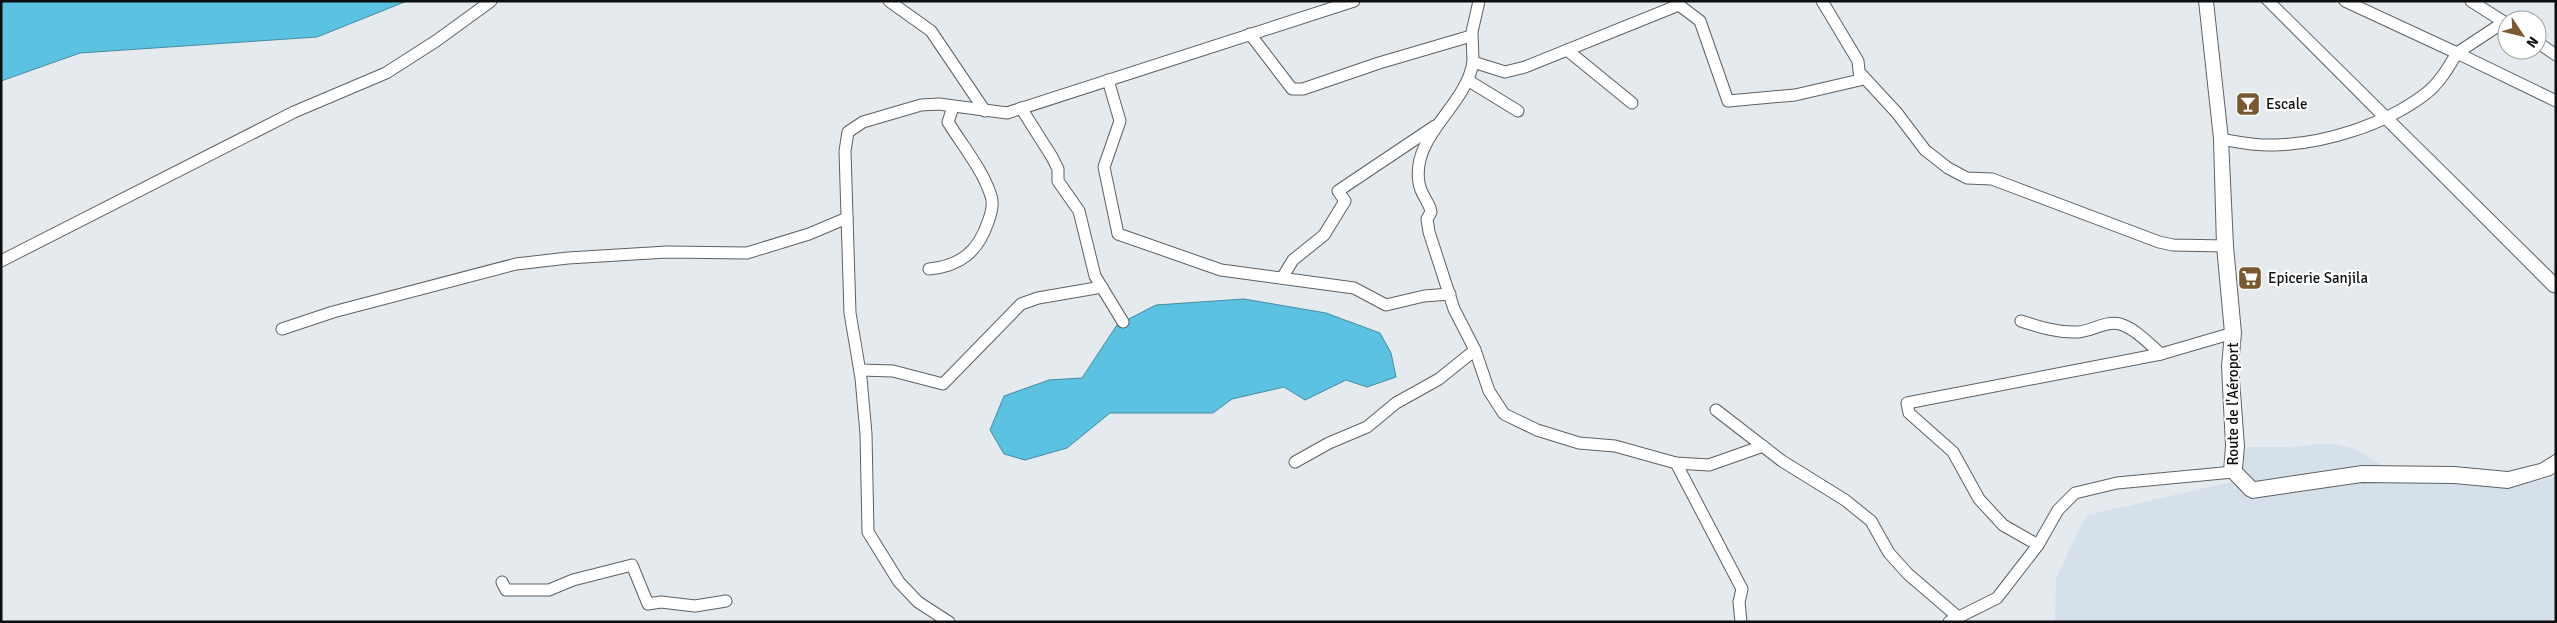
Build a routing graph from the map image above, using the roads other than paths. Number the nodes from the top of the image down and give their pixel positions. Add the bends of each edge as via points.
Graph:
1 (490, 1) edge
2 (888, 1) edge
3 (1354, 1) edge
4 (1479, 1) edge
5 (1822, 1) edge
6 (2206, 1) edge
7 (2268, 1) edge
8 (2344, 1) edge
9 (2471, 1) edge
10 (1679, 3) edge
11 (2497, 17) edge
12 (2497, 29) edge
13 (1250, 34) junction
14 (1471, 36) junction
15 (1567, 50) junction
16 (2457, 53) junction
17 (1473, 62) junction
18 (1860, 73) junction
19 (1108, 80) junction
20 (1469, 81) junction
21 (2556, 101) edge
22 (1632, 103) dead end
23 (953, 106) junction
24 (1021, 108) junction
25 (984, 111) junction
26 (1518, 111) dead end
27 (2386, 116) junction
28 (1440, 123) junction
29 (2221, 139) junction
30 (848, 218) junction
31 (2225, 246) junction
32 (1, 262) edge
33 (929, 269) dead end
34 (1282, 278) junction
35 (1102, 287) junction
36 (2556, 287) edge
37 (1450, 294) junction
38 (2021, 321) dead end
39 (1123, 322) dead end
40 (282, 329) dead end
41 (2233, 333) junction
42 (1475, 350) junction
43 (2161, 354) junction
44 (860, 370) junction
45 (1716, 410) dead end
46 (1763, 446) junction
47 (2556, 461) edge
48 (1295, 462) dead end
49 (1676, 463) junction
50 (2233, 472) junction
51 (2038, 545) junction
52 (502, 582) dead end
53 (726, 601) dead end
54 (1953, 620) edge
55 (949, 622) edge
56 (1741, 622) edge

1 - 32 street via 386,73 294,112
2 - 25 street via 931,30
3 - 13 street
4 - 14 street
5 - 18 street via 1858,61
6 - 29 main road, Route de l'Aéroport
7 - 27 main road
8 - 16 street
9 - 11 street
10 - 15 street
10 - 18 street via 1700,21 1728,101 1781,98 1831,90 1860,80
12 - 16 street
13 - 14 street via 1292,89 1303,89
13 - 19 street
14 - 17 street via 1469,45
15 - 17 street via 1505,72
15 - 22 street
16 - 21 street
16 - 27 street via 2448,69 2424,95
17 - 20 street
18 - 31 street via 1897,112 1924,150 1967,178 1992,179 2159,242
19 - 24 street
19 - 34 street via 1111,97 1120,113 1120,124 1104,162 1110,210 1118,234 1221,270
20 - 26 street
20 - 28 street
23 - 25 street
23 - 30 street via 921,105 863,122 848,132
23 - 33 street via 948,122 992,198 990,217 982,241 972,253 943,269
24 - 25 street via 1007,113
24 - 35 street via 1052,157 1058,169 1058,181 1079,212 1095,276
27 - 29 street via 2351,129 2281,145
27 - 36 main road
28 - 34 street via 1338,191 1344,201 1339,214 1324,235 1293,260
28 - 37 street via 1426,143 1418,163 1419,185 1432,212 1427,219 1429,232
29 - 31 main road, Route de l'Aéroport
30 - 40 street via 747,253 667,252 516,264 333,312
30 - 44 street via 850,313
31 - 41 main road, Route de l'Aéroport
34 - 37 street via 1354,288 1386,305
35 - 39 street
35 - 44 street via 1021,304 943,384 893,371
37 - 42 street
38 - 43 street via 2049,330 2078,332 2118,323
41 - 43 street
41 - 50 main road, Route de l'Aéroport via 2230,366 2235,446
42 - 48 street via 1439,379 1396,403 1367,427
42 - 49 street via 1489,392 1504,414 1537,430 1579,443 1615,446
43 - 51 street via 1907,404 1908,413 1953,452 1980,498 2003,525
44 - 55 street via 866,434 868,532 899,582 918,602
45 - 46 street
46 - 49 street via 1709,465
46 - 54 street via 1871,520 1889,553 1952,615
47 - 50 main road, Route de l'Aéroport via 2545,470 2508,480 2362,474 2252,490
49 - 56 street via 1742,589 1739,602
50 - 51 street via 2117,482 2075,493 2058,510
51 - 54 street via 1997,598
52 - 53 street via 506,590 548,590 632,565 648,604 660,602 695,606

